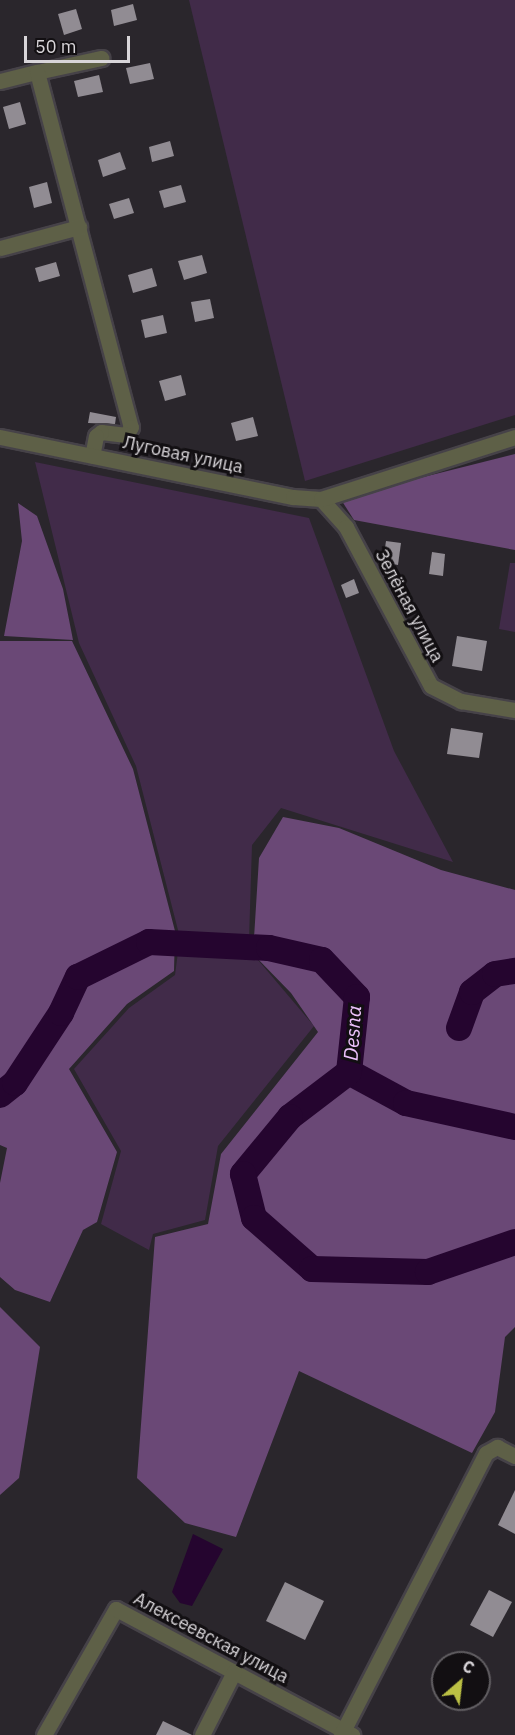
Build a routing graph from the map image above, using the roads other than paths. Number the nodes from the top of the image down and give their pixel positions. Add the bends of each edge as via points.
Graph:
1 (101, 58) dead end
2 (37, 72) junction
3 (0, 81) edge
4 (79, 227) junction
5 (0, 248) edge
6 (0, 437) edge
7 (515, 437) edge
8 (93, 456) junction
9 (321, 499) junction
10 (515, 710) edge
11 (515, 1456) edge
12 (234, 1672) junction
13 (345, 1733) edge
14 (44, 1735) edge
15 (202, 1735) edge

1 - 2 street
2 - 3 street
2 - 4 street
4 - 5 street
4 - 8 street via 131,427 126,435 101,432 96,436
6 - 8 street, Луговая улица
7 - 9 street
8 - 9 street, Луговая улица via 293,497
9 - 10 street, Зелёная улица via 346,527 430,686 461,700
11 - 13 street via 497,1447 486,1453
12 - 13 street, Алексеевская улица
12 - 14 street, Алексеевская улица via 116,1609
12 - 15 street

